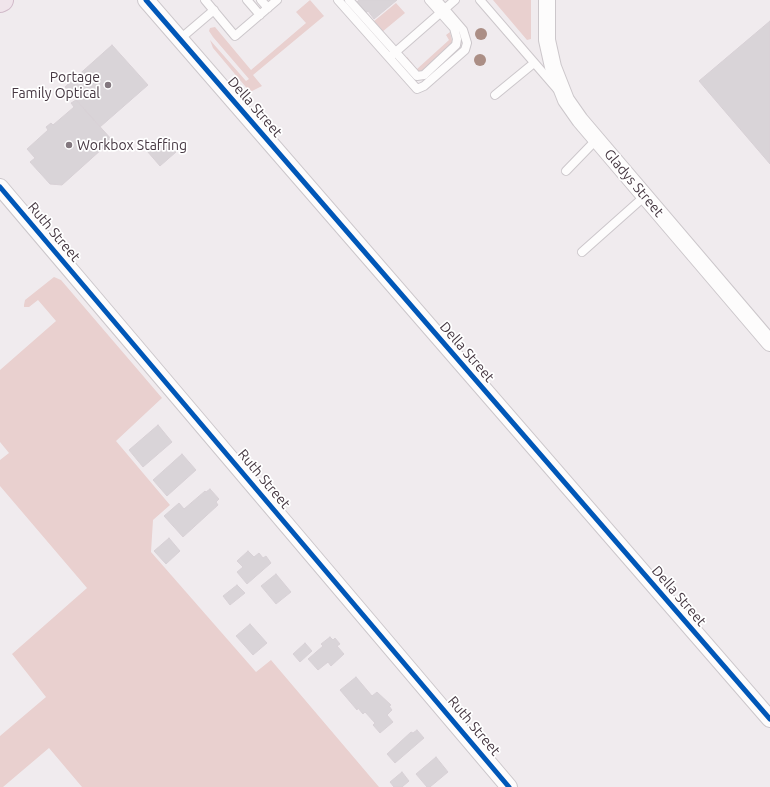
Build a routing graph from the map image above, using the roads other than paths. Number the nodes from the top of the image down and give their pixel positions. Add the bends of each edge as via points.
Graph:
1 (146, 0) edge
2 (205, 0) edge
3 (247, 0) edge
4 (261, 0) edge
5 (276, 0) edge
6 (338, 0) edge
7 (349, 0) edge
8 (429, 0) edge
9 (437, 0) edge
10 (455, 0) edge
11 (480, 0) edge
12 (547, 0) edge
13 (268, 8) junction
14 (214, 10) junction
15 (443, 11) junction
16 (260, 15) junction
17 (180, 39) junction
18 (392, 55) junction
19 (534, 63) junction
20 (495, 95) dead end
21 (566, 100) junction
22 (597, 139) junction
23 (566, 171) dead end
24 (0, 187) edge
25 (645, 196) junction
26 (582, 252) dead end
27 (770, 343) edge
28 (770, 719) edge
29 (510, 787) edge

1 - 17 street, Della Street
2 - 14 lane
3 - 16 lane
4 - 13 lane
5 - 13 lane
6 - 18 lane
7 - 18 lane
8 - 15 lane
9 - 15 lane
10 - 15 lane
11 - 19 lane
12 - 21 street, Gladys Street via 547,40 553,67
13 - 16 lane
14 - 16 lane via 235,36
14 - 17 lane
15 - 18 lane
15 - 18 lane via 454,28 456,45 424,75 414,75
15 - 18 lane via 463,30 467,43 465,50 420,89 412,85
17 - 28 street, Della Street
19 - 20 lane
19 - 21 lane
21 - 22 street, Gladys Street
22 - 23 lane
22 - 25 street, Gladys Street
24 - 29 street, Ruth Street
25 - 26 lane
25 - 27 street, Gladys Street

